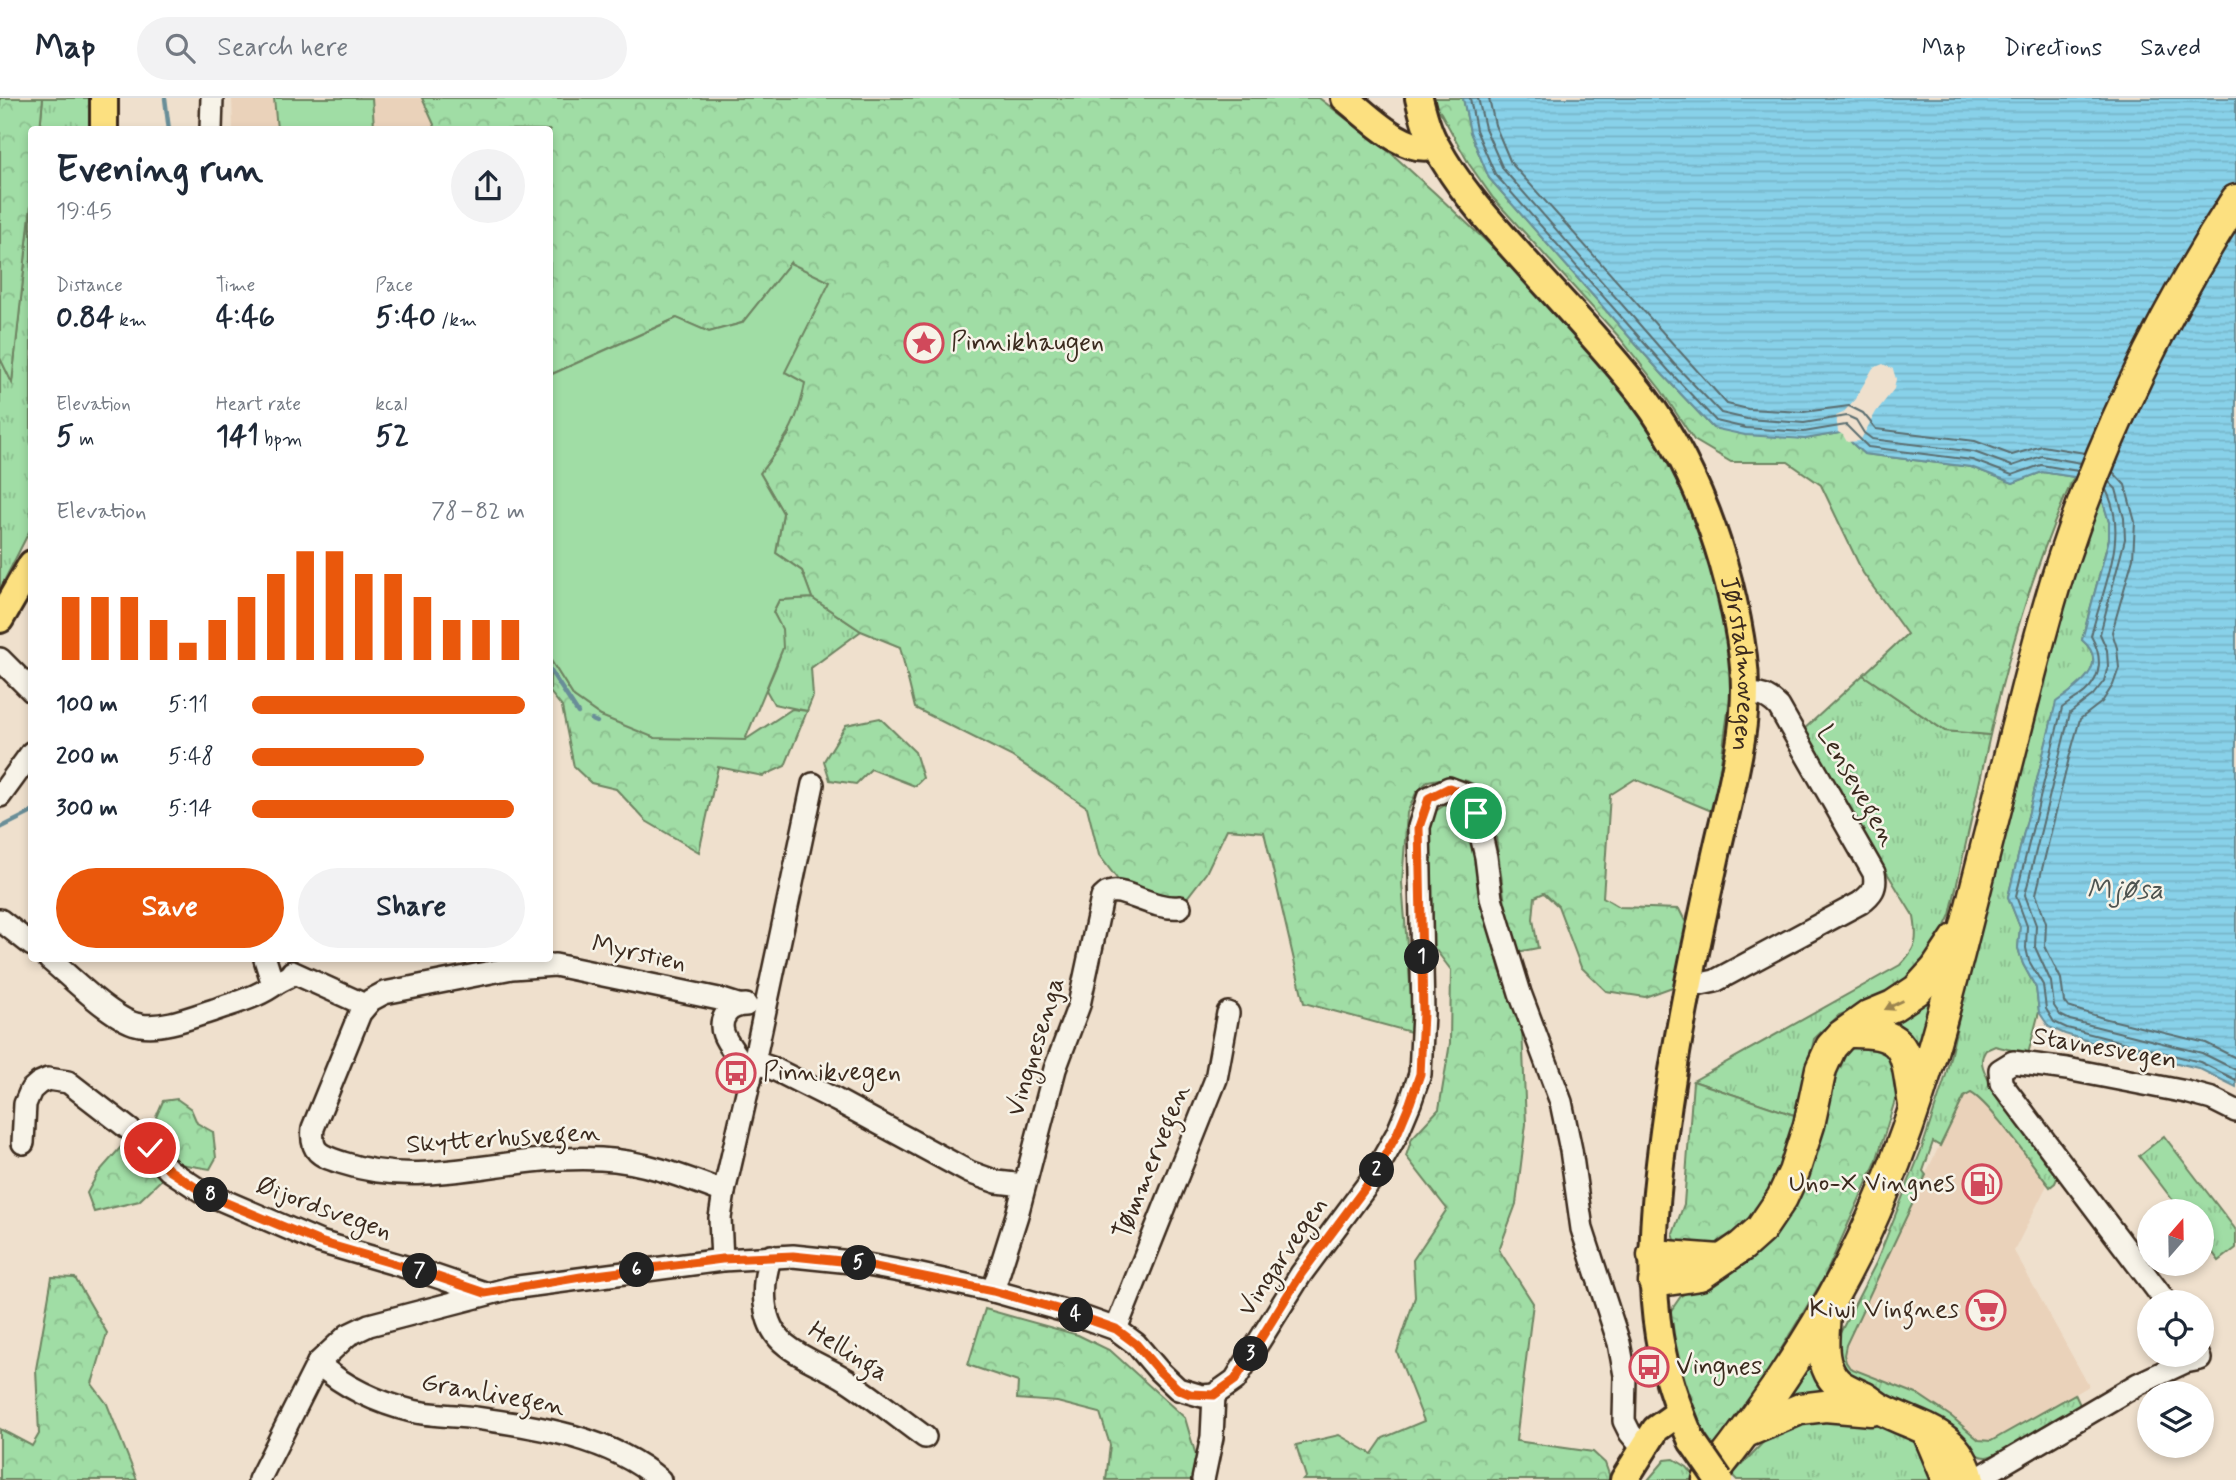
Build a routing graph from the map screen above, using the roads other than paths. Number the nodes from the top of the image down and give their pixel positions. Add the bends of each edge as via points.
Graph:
1 (104, 98) edge
2 (212, 98) edge
3 (1345, 98) edge
4 (1419, 98) edge
5 (104, 126) edge
6 (211, 126) edge
7 (1435, 145) junction
8 (2236, 200) edge
9 (28, 571) edge
10 (0, 619) edge
11 (0, 659) edge
12 (28, 687) edge
13 (1744, 695) junction
14 (28, 758) edge
15 (813, 785) dead end
16 (0, 796) edge
17 (1180, 906) dead end
18 (0, 920) edge
19 (1965, 928) junction
20 (28, 942) edge
21 (52, 962) edge
22 (266, 962) edge
23 (287, 971) edge
24 (1687, 987) junction
25 (365, 1005) junction
26 (738, 1005) junction
27 (765, 1011) junction
28 (1228, 1013) dead end
29 (1847, 1032) junction
30 (752, 1071) junction
31 (1914, 1108) junction
32 (2236, 1111) edge
33 (23, 1143) dead end
34 (1024, 1185) junction
35 (724, 1192) junction
36 (771, 1256) junction
37 (722, 1259) junction
38 (1654, 1268) junction
39 (2157, 1290) edge
40 (993, 1291) junction
41 (485, 1293) junction
42 (1825, 1312) junction
43 (1116, 1329) junction
44 (318, 1363) junction
45 (2174, 1367) edge
46 (1214, 1395) junction
47 (1882, 1410) junction
48 (1687, 1429) junction
49 (1927, 1430) junction
50 (1746, 1432) junction
51 (925, 1437) dead end
52 (1645, 1451) junction
53 (259, 1480) edge
54 (660, 1480) edge
55 (1203, 1480) edge
56 (1624, 1480) edge
57 (1708, 1480) edge
58 (1719, 1480) edge
59 (1948, 1480) edge
60 (1969, 1480) edge
61 (1975, 1480) edge

1 - 5 main road
2 - 6 street
3 - 7 main road via 1404,143 1427,148
4 - 7 main road, Jørstadmovegen
7 - 13 main road, Jørstadmovegen via 1473,203 1633,382 1681,454 1707,514 1727,582 1739,629
8 - 19 highway via 2149,352 2077,518 2037,645
9 - 10 main road
11 - 12 street
13 - 24 main road, Jørstadmovegen via 1737,753
13 - 24 street, Lensevegen via 1769,697 1779,708 1874,873 1875,888 1860,903 1715,981
14 - 16 street
15 - 27 street
17 - 34 street, Vingnesenga via 1149,904 1114,891 1102,898 1084,985 1055,1069
18 - 20 street
19 -> 29 highway via 1917,990
19 - 31 highway
21 - 23 street via 105,1007 141,1026 264,993
22 - 23 street via 271,978
23 - 25 street
24 - 38 main road, Jørstadmovegen via 1661,1153
25 - 26 street, Myrstien via 384,993 512,968 555,965
25 - 35 street, Skytterhusvegen via 313,1128 314,1148 322,1156 362,1169 411,1175 555,1159 603,1159 663,1170
26 - 27 street
26 - 30 street via 725,1015 723,1030
27 - 30 street
28 - 43 street, Tømmervegen via 1216,1079
29 - 31 highway via 1881,1033 1896,1042 1906,1059
29 - 38 highway via 1831,1047 1824,1062 1804,1141 1782,1198 1768,1220 1751,1239 1720,1260
30 - 34 street via 772,1068 969,1172
30 - 35 street
31 - 42 highway via 1869,1226
32 - 39 street, Stavnesvegen via 2186,1092 2067,1069 2013,1062 2000,1070 2001,1083
33 - 41 street, Øijordsvegen via 25,1104 31,1090 48,1079 68,1082 128,1127 169,1170 201,1191 320,1242
34 - 40 street, Vingnesenga
35 - 37 street
36 - 37 street
36 - 40 street via 851,1262
36 - 51 street, Hellinga via 765,1301 776,1335
37 - 41 street
38 - 48 main road, Jørstadmovegen via 1662,1352
40 - 43 street
41 - 44 street via 369,1325 348,1335
42 - 47 highway via 1824,1354 1830,1375 1845,1391
42 - 50 highway
43 - 46 street via 1178,1389
44 - 53 street
44 - 54 street, Granlivegen via 346,1384 390,1404 580,1439 631,1458
45 - 61 street
46 - 52 street, Vingarvegen via 1235,1380 1301,1274 1371,1180 1410,1103 1420,1074 1423,1013 1419,827 1429,798 1449,788 1467,795 1476,813 1492,898 1520,993 1561,1102 1581,1229 1619,1343 1625,1375 1624,1421
46 - 55 street
47 - 49 highway
47 - 50 highway via 1811,1408
48 - 52 main road via 1656,1429
48 - 58 main road, Jørstadmovegen, bridge
49 - 59 highway
49 - 60 highway via 1950,1443 1966,1466
50 - 57 highway
52 - 56 main road

